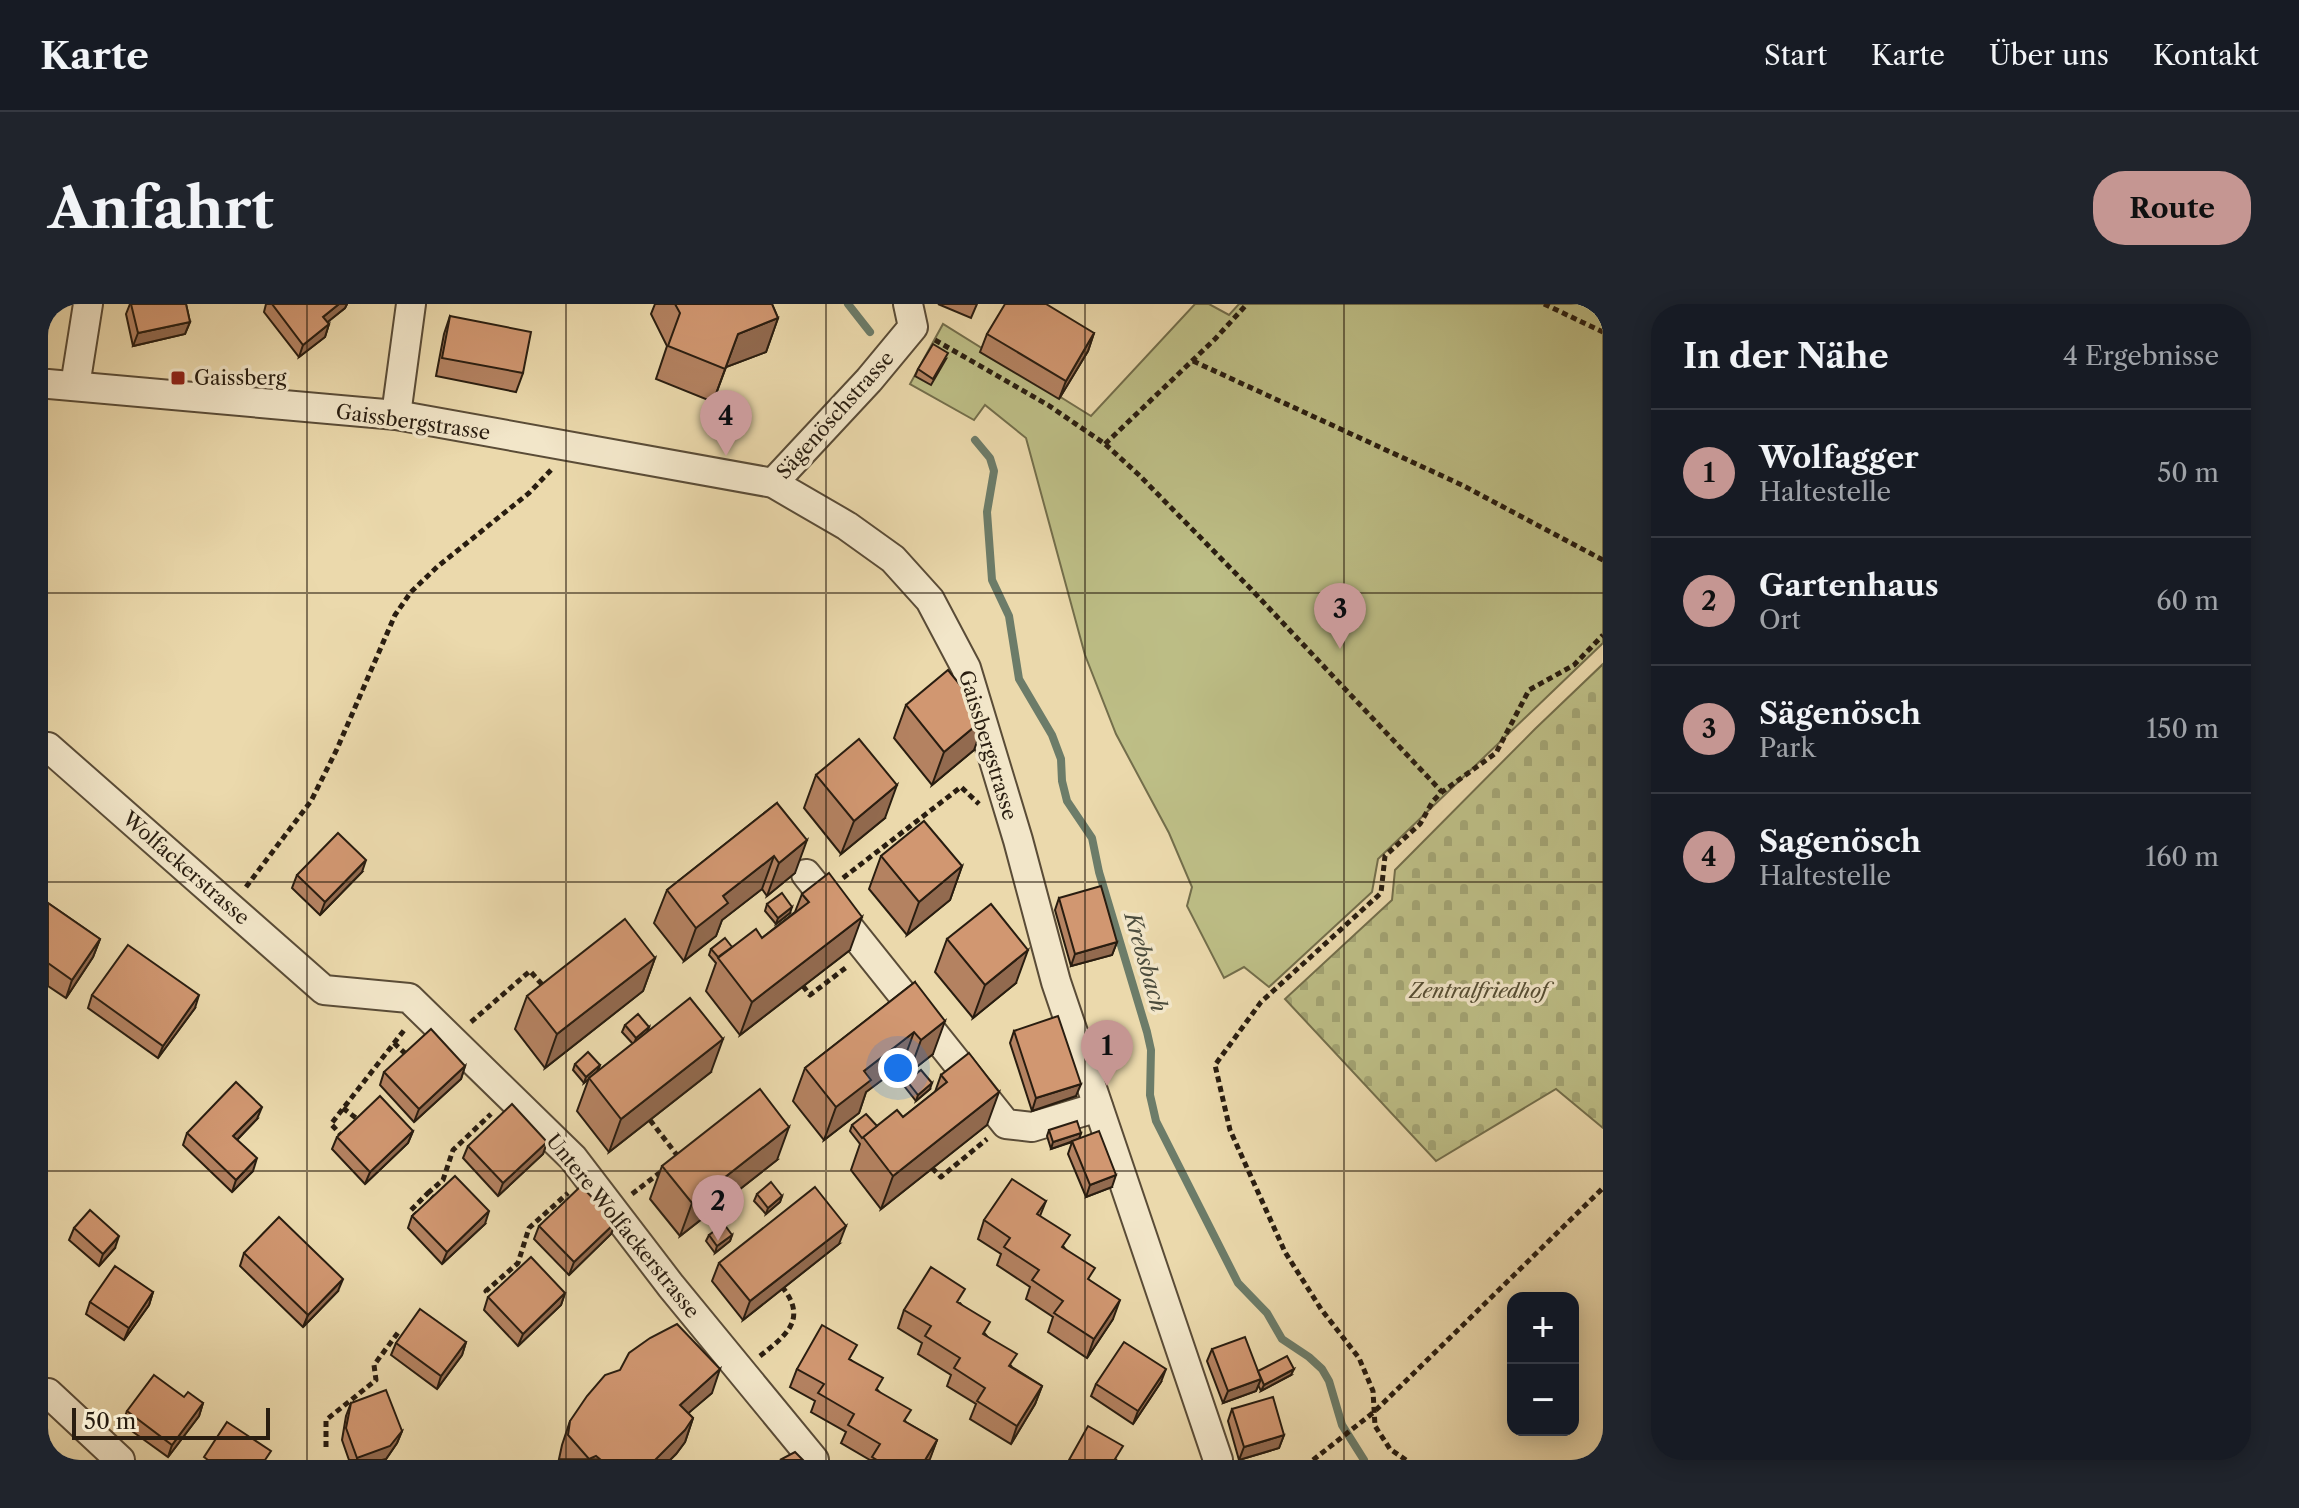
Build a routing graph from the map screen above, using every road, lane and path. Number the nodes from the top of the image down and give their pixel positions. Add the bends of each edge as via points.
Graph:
1 (88, 304) edge
2 (411, 304) edge
3 (1247, 304) edge
4 (1544, 304) edge
5 (910, 316) edge
6 (1603, 332) edge
7 (1193, 361) junction
8 (62, 385) edge
9 (396, 415) junction
10 (1105, 444) junction
11 (570, 447) junction
12 (773, 483) junction
13 (1603, 560) edge
14 (1603, 635) edge
15 (48, 747) edge
16 (1442, 792) junction
17 (984, 808) dead end
18 (814, 884) joint
19 (231, 907) junction
20 (868, 951) junction
21 (803, 986) edge
22 (324, 990) joint
23 (554, 998) edge
24 (421, 1010) junction
25 (451, 1039) junction
26 (394, 1043) junction
27 (409, 1057) edge
28 (380, 1059) junction
29 (386, 1066) edge
30 (512, 1096) junction
31 (1098, 1107) junction
32 (343, 1108) junction
33 (650, 1120) edge
34 (361, 1122) edge
35 (481, 1123) junction
36 (1006, 1124) junction
37 (491, 1132) edge
38 (467, 1136) junction
39 (344, 1138) edge
40 (476, 1146) edge
41 (679, 1158) junction
42 (932, 1168) edge
43 (688, 1169) edge
44 (587, 1176) junction
45 (1603, 1188) edge
46 (428, 1193) junction
47 (436, 1201) edge
48 (557, 1203) junction
49 (565, 1209) edge
50 (612, 1210) junction
51 (419, 1218) edge
52 (537, 1220) junction
53 (546, 1228) edge
54 (504, 1276) junction
55 (512, 1283) edge
56 (783, 1288) edge
57 (494, 1300) edge
58 (400, 1330) dead end
59 (741, 1372) junction
60 (48, 1393) edge
61 (1374, 1412) junction
62 (326, 1447) dead end
63 (109, 1457) edge
64 (814, 1460) edge
65 (1218, 1460) edge
66 (1313, 1460) edge
67 (1406, 1460) edge

1 - 8 street
2 - 9 street
3 - 7 path
4 - 6 path
5 - 10 path
5 - 12 street, Sägenöschstrasse via 869,380
7 - 10 path
7 - 13 path via 1462,485
8 - 9 street, Gaissbergstrasse
9 - 11 street, Gaissbergstrasse
10 - 16 path
11 - 12 street, Gaissbergstrasse
11 - 19 path via 529,493 411,592 395,615 311,801
12 - 31 street, Gaissbergstrasse via 893,559 930,600 966,668 1056,982
14 - 16 path via 1574,665 1529,690 1496,753
15 - 19 street, Wolfackerstrasse
16 - 61 path via 1420,824 1385,856 1381,893 1261,1002 1215,1065 1230,1130 1285,1252 1359,1358 1373,1391
17 - 18 path via 961,787
18 - 20 street
19 - 22 street, Wolfackerstrasse
20 - 21 path via 810,995
20 - 36 street
22 - 24 street, Untere Wolfackerstrasse via 409,998
23 - 25 path via 530,971
24 - 25 street, Untere Wolfackerstrasse
24 - 26 path
25 - 30 street, Untere Wolfackerstrasse
26 - 27 path
26 - 28 path
28 - 29 path
28 - 32 path
30 - 35 path
30 - 44 street, Untere Wolfackerstrasse
31 - 36 street via 1032,1127
31 - 65 street, Gaissbergstrasse
32 - 34 path
32 - 39 path via 331,1124
33 - 41 path
35 - 37 path
35 - 38 path
36 - 42 path via 941,1177
38 - 40 path
38 - 46 path via 453,1150 443,1180
41 - 43 path
41 - 50 path
44 - 48 path
44 - 50 street, Untere Wolfackerstrasse
45 - 61 path
46 - 47 path
46 - 51 path via 411,1210
48 - 49 path
48 - 52 path
50 - 59 street, Untere Wolfackerstrasse
52 - 53 path
52 - 54 path via 529,1228 518,1263
54 - 55 path
54 - 57 path via 486,1291
56 - 59 path via 794,1313 789,1333
58 - 62 path via 374,1365 376,1380 326,1420
59 - 64 street, Untere Wolfackerstrasse
60 - 63 street
61 - 66 path
61 - 67 path via 1375,1426 1390,1449

